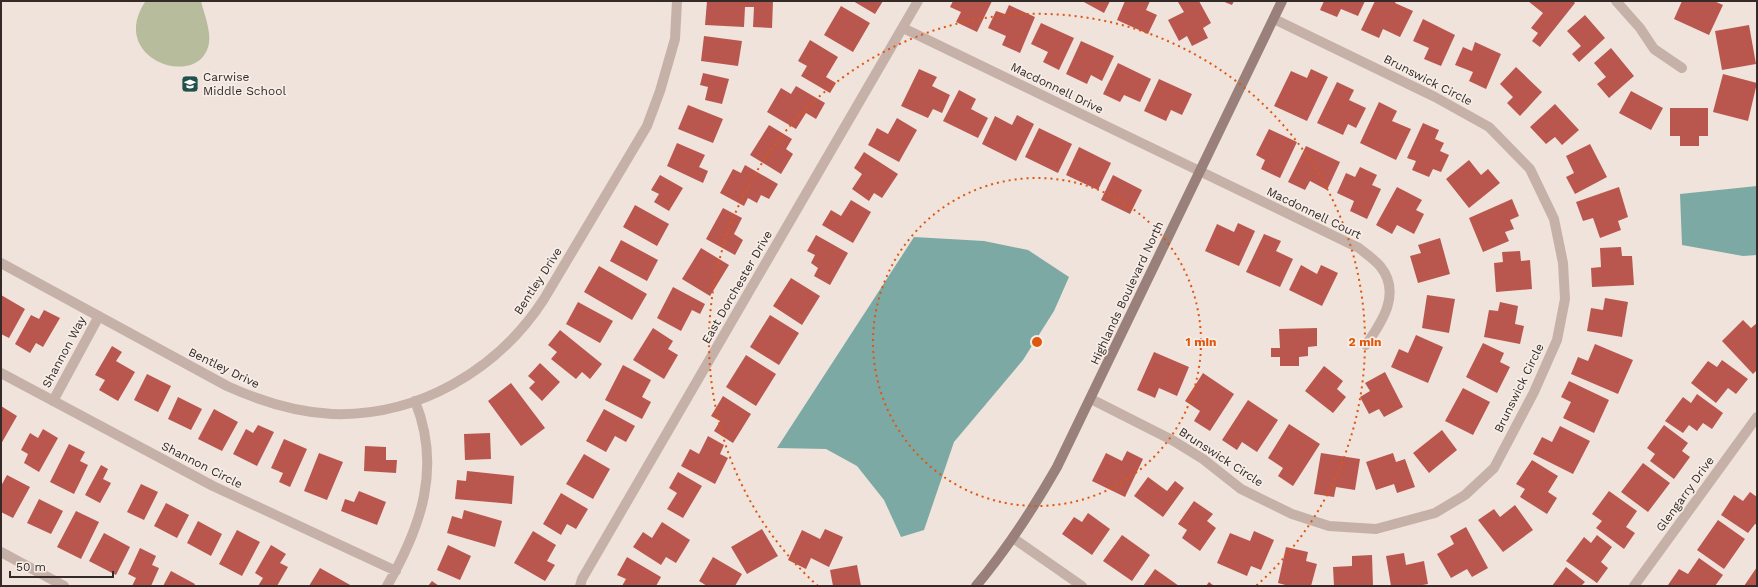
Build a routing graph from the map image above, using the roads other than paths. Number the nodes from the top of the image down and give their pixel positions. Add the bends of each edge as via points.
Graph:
1 (677, 1) edge
2 (918, 1) edge
3 (1282, 1) edge
4 (1616, 1) edge
5 (1274, 19) junction
6 (903, 28) junction
7 (1682, 68) dead end
8 (1199, 172) junction
9 (1, 262) edge
10 (99, 316) junction
11 (1366, 345) dead end
12 (1, 373) edge
13 (1091, 398) junction
14 (53, 401) junction
15 (415, 401) junction
16 (1757, 417) edge
17 (1013, 538) junction
18 (1, 552) edge
19 (396, 571) junction
20 (64, 586) edge
21 (387, 586) edge
22 (580, 586) edge
23 (976, 586) edge
24 (1082, 586) edge
25 (1634, 586) edge

1 - 15 street, Bentley Drive via 675,38 647,126 544,299 516,336 492,358 435,394
2 - 6 street, East Dorchester Drive
3 - 5 street, Highlands Boulevard North
4 - 7 street via 1640,28 1654,49
5 - 8 street, Highlands Boulevard North
5 - 13 street, Brunswick Circle via 1435,97 1489,127 1530,169 1554,219 1563,263 1564,299 1557,340 1534,392 1494,468 1465,495 1435,513 1376,529 1329,526 1292,514 1241,489 1203,459 1172,440
6 - 8 street, Macdonnell Drive
6 - 22 street, East Dorchester Drive
8 - 11 street, Macdonnell Court via 1359,248 1379,265 1390,286 1388,304 1383,320
8 - 13 street, Highlands Boulevard North
9 - 10 street, Bentley Drive
10 - 14 street, Shannon Way
10 - 15 street, Bentley Drive via 227,386 278,405 312,412 352,413 384,409
12 - 14 street, Shannon Circle
13 - 17 street, Highlands Boulevard North via 1057,467
14 - 19 street, Shannon Circle via 213,486
15 - 19 street via 424,426 427,445 425,490 414,536
16 - 25 street, Glengarry Drive
17 - 23 street, Highlands Boulevard North
17 - 24 street
18 - 20 street
19 - 21 street

